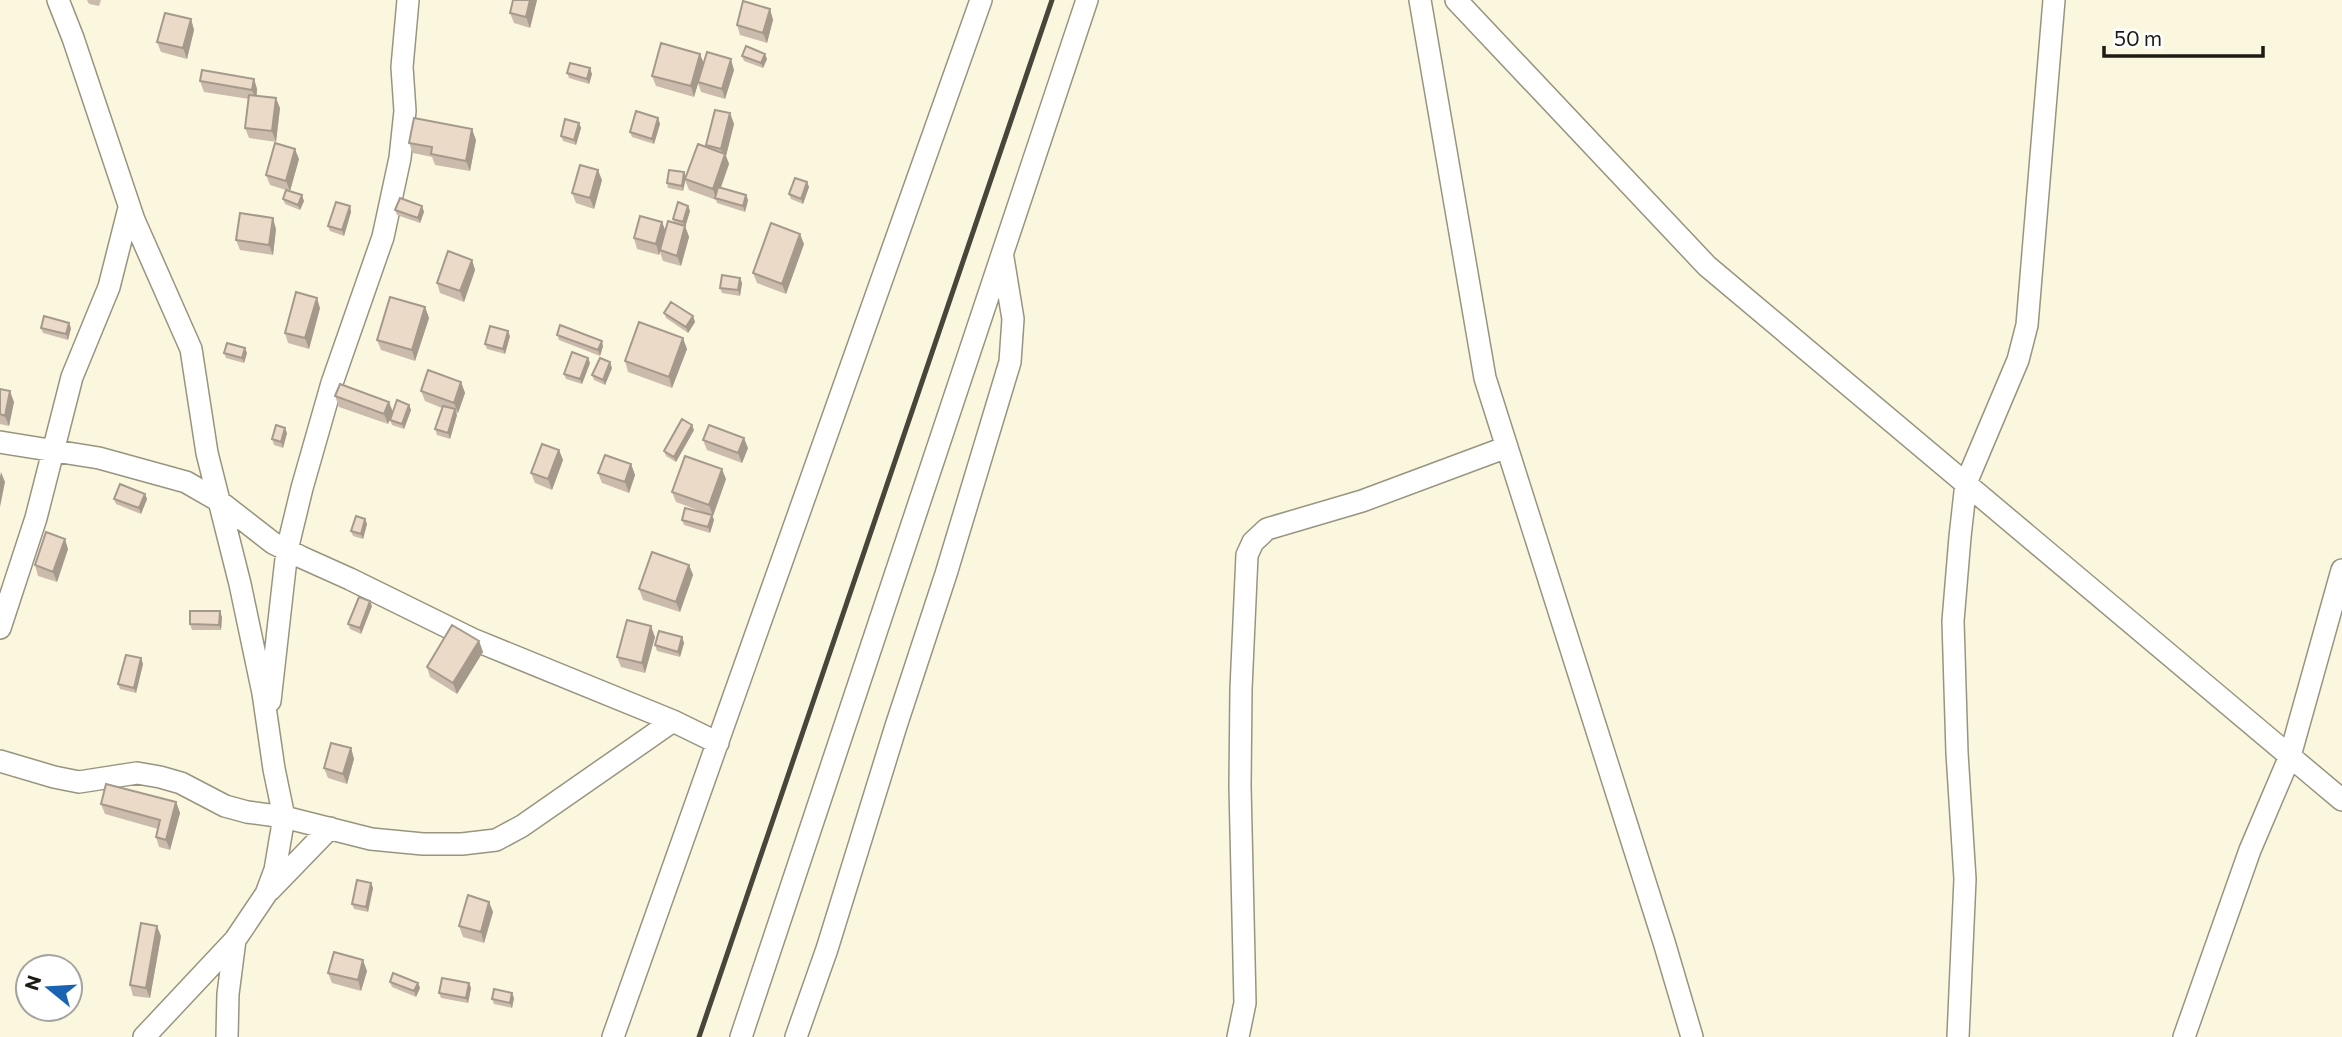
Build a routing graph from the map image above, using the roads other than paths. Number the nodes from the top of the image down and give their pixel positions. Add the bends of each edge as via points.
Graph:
1 (58, 0) edge
2 (408, 0) edge
3 (981, 0) edge
4 (1087, 0) edge
5 (1420, 0) edge
6 (1456, 0) edge
7 (2054, 0) edge
8 (129, 208) junction
9 (1003, 252) junction
10 (0, 442) edge
11 (1507, 447) junction
12 (52, 449) junction
13 (1966, 483) junction
14 (219, 501) junction
15 (287, 550) junction
16 (2342, 569) edge
17 (0, 628) edge
18 (268, 721) junction
19 (673, 721) junction
20 (718, 743) junction
21 (2290, 756) junction
22 (0, 761) edge
23 (2342, 800) edge
24 (284, 817) junction
25 (330, 828) junction
26 (266, 894) junction
27 (235, 940) junction
28 (144, 1037) edge
29 (227, 1037) edge
30 (613, 1037) edge
31 (741, 1037) edge
32 (796, 1037) edge
33 (1238, 1037) edge
34 (1692, 1037) edge
35 (1958, 1037) edge
36 (2184, 1037) edge

1 - 8 street
2 - 15 street via 402,67 405,111 383,237 332,383
3 - 20 street
4 - 9 street
5 - 11 street via 1485,378
6 - 13 street via 1707,266
7 - 13 street via 2027,325 2018,360
8 - 12 street via 109,287 72,377
8 - 14 street via 191,349
9 - 31 street
9 - 32 street via 1013,319 1010,362
10 - 12 street
11 - 33 street via 1362,501 1267,529 1247,555 1241,689 1245,1003
11 - 34 street
12 - 14 street via 186,482
12 - 17 street via 36,518
13 - 21 street
13 - 35 street via 1953,621 1965,879
14 - 15 street
14 - 18 street
15 - 18 street
15 - 19 street via 472,639
16 - 21 street
18 - 24 street
19 - 20 street
19 - 25 street via 496,840 423,844 371,839
20 - 30 street
21 - 23 street
21 - 36 street via 2250,850
22 - 24 street via 79,782 137,773 160,776 225,806
24 - 25 street
24 - 26 street
25 - 26 street
26 - 27 street
27 - 28 street
27 - 29 street

